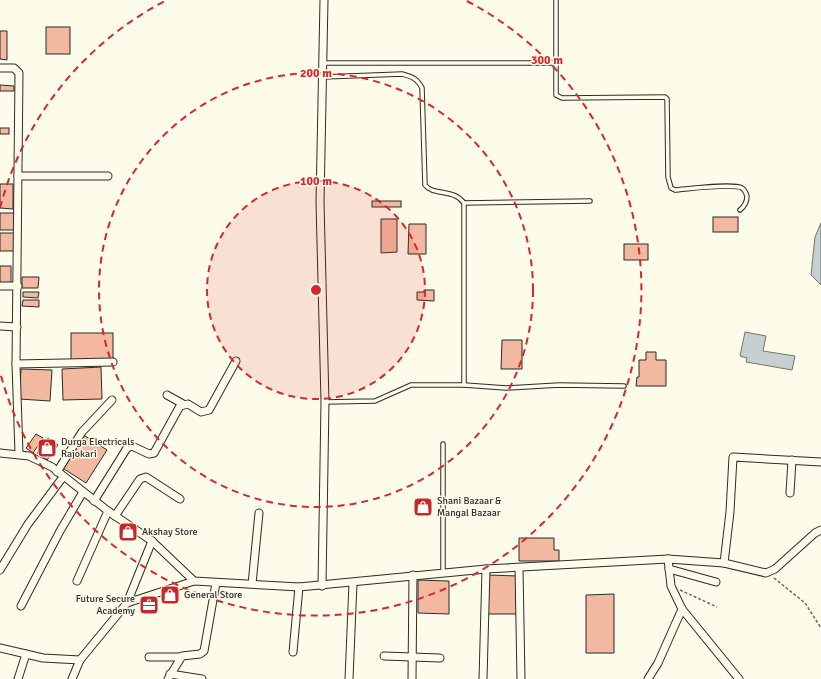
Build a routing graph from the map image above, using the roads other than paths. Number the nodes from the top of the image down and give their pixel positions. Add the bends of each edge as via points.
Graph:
1 (324, 0) edge
2 (556, 0) edge
3 (323, 63) junction
4 (555, 63) junction
5 (0, 68) edge
6 (323, 77) junction
7 (18, 176) junction
8 (108, 176) dead end
9 (590, 201) dead end
10 (464, 203) junction
11 (740, 210) dead end
12 (0, 286) edge
13 (18, 286) junction
14 (0, 326) edge
15 (18, 327) junction
16 (236, 361) dead end
17 (113, 362) dead end
18 (16, 364) junction
19 (464, 385) junction
20 (624, 386) dead end
21 (167, 395) dead end
22 (112, 400) dead end
23 (325, 402) junction
24 (183, 404) junction
25 (443, 444) dead end
26 (0, 453) edge
27 (19, 454) junction
28 (792, 460) junction
29 (821, 462) edge
30 (60, 474) junction
31 (83, 492) junction
32 (790, 493) dead end
33 (180, 499) dead end
34 (94, 501) junction
35 (108, 511) junction
36 (259, 513) dead end
37 (115, 516) junction
38 (821, 530) edge
39 (152, 541) junction
40 (668, 559) junction
41 (724, 563) junction
42 (486, 568) junction
43 (518, 568) junction
44 (669, 569) junction
45 (0, 570) edge
46 (443, 572) junction
47 (412, 575) junction
48 (76, 581) dead end
49 (194, 581) junction
50 (716, 582) dead end
51 (216, 583) junction
52 (353, 583) junction
53 (252, 584) junction
54 (322, 586) junction
55 (299, 587) junction
56 (127, 603) junction
57 (21, 606) dead end
58 (682, 609) junction
59 (0, 648) edge
60 (293, 652) dead end
61 (26, 654) junction
62 (384, 656) dead end
63 (412, 656) junction
64 (149, 657) dead end
65 (181, 657) junction
66 (440, 658) dead end
67 (80, 660) junction
68 (169, 676) edge
69 (18, 679) edge
70 (72, 679) edge
71 (202, 679) edge
72 (349, 679) edge
73 (412, 679) edge
74 (482, 679) edge
75 (521, 679) edge
76 (648, 679) edge
77 (738, 679) edge

1 - 3 street
2 - 4 lane
3 - 4 lane
3 - 6 street
4 - 11 lane via 555,92 560,97 667,99 668,177 671,188 741,188 747,199
5 - 7 street via 14,68 19,73
6 - 10 lane via 402,74 419,82 423,96 425,185 455,195
6 - 23 street via 321,268
7 - 8 street
7 - 13 street
9 - 10 lane
10 - 19 lane
12 - 13 street
13 - 15 street
14 - 15 street
15 - 18 street
16 - 24 street via 209,410 201,412 188,404
17 - 18 street
18 - 27 street
19 - 20 lane via 506,388
19 - 23 lane via 411,385 375,401
21 - 24 street
22 - 30 street via 82,432
23 - 54 street
24 - 34 street via 154,453 149,454 132,446 127,448
25 - 46 lane
26 - 27 street
27 - 30 street via 41,461
28 - 29 street
28 - 32 street
28 - 41 street via 733,457
30 - 31 street
30 - 45 street
31 - 34 street
31 - 57 street
33 - 37 street via 143,477
34 - 35 street
35 - 37 street
35 - 48 street
36 - 53 street
37 - 39 street
38 - 41 street via 775,569 766,573
39 - 49 street
39 - 56 street
40 - 41 street
40 - 43 street
40 - 44 street
42 - 43 street
42 - 46 street
42 - 74 street
43 - 75 street
44 - 50 street
44 - 58 street via 671,586
46 - 47 street
47 - 52 street
47 - 63 street
49 - 51 street
49 - 56 street
51 - 53 street
51 - 65 street via 204,651
52 - 54 street
52 - 72 street
53 - 55 street
54 - 55 street
55 - 60 street
56 - 67 street
58 - 76 street via 658,663
58 - 77 street
59 - 61 street
61 - 67 street via 43,658
61 - 69 street
62 - 63 street
63 - 66 street
63 - 73 street
64 - 65 street
65 - 68 street
67 - 70 street
68 - 71 street

